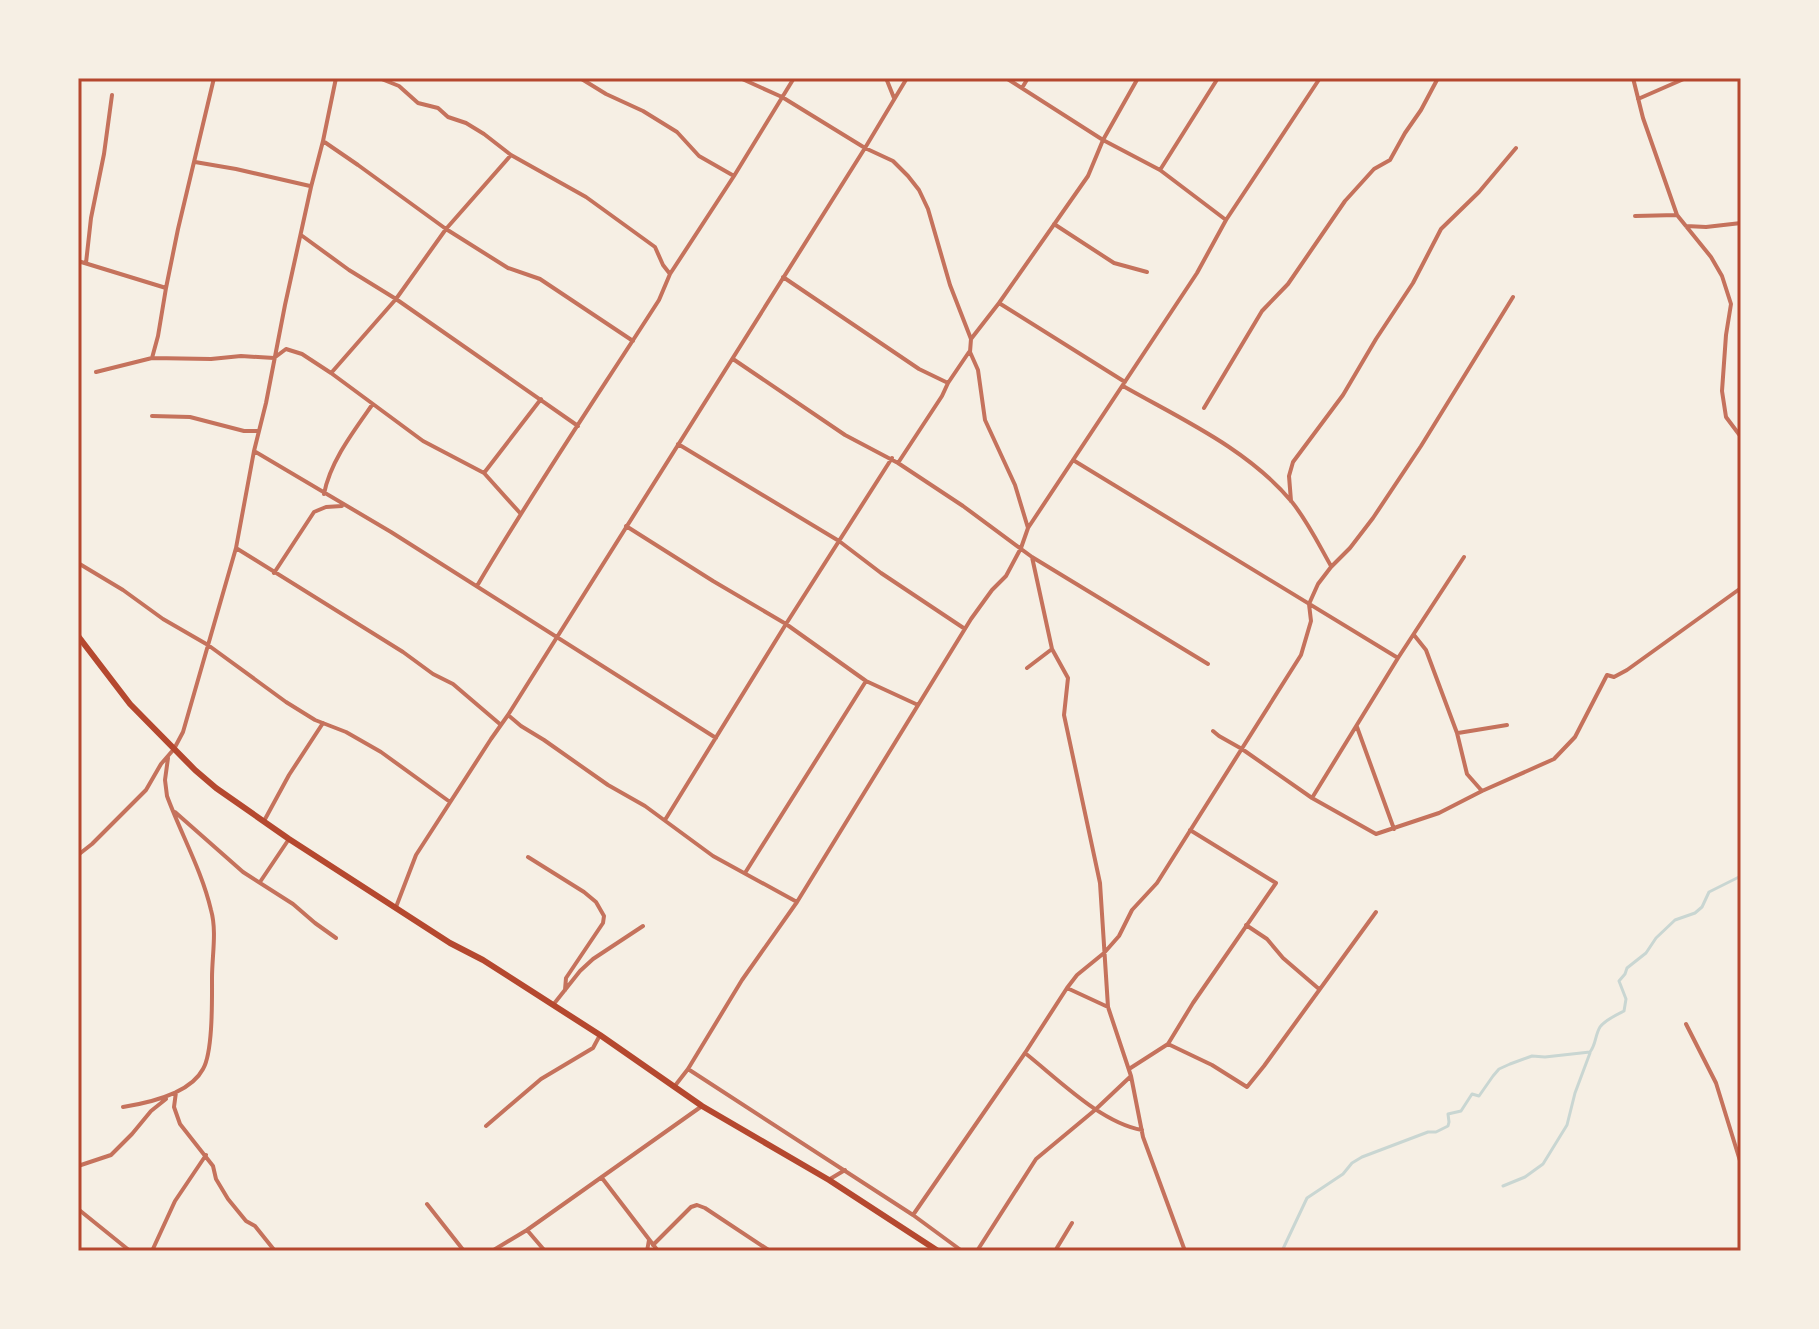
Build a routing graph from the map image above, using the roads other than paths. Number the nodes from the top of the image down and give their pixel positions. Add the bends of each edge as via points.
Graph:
1 (214, 78) edge
2 (336, 78) edge
3 (379, 78) edge
4 (580, 78) edge
5 (740, 78) edge
6 (794, 78) edge
7 (886, 78) edge
8 (907, 78) edge
9 (1006, 78) edge
10 (1028, 78) edge
11 (1138, 78) edge
12 (1218, 78) edge
13 (1320, 78) edge
14 (1438, 78) edge
15 (1633, 78) edge
16 (1686, 78) edge
17 (1022, 88) junction
18 (112, 95) dead end
19 (782, 97) junction
20 (894, 98) junction
21 (1638, 99) junction
22 (1103, 140) junction
23 (323, 141) junction
24 (865, 148) junction
25 (1516, 148) dead end
26 (511, 155) junction
27 (195, 162) junction
28 (1160, 170) junction
29 (734, 176) junction
30 (311, 187) junction
31 (1677, 215) junction
32 (1635, 216) dead end
33 (1226, 220) junction
34 (1741, 223) edge
35 (1054, 224) junction
36 (1686, 226) junction
37 (446, 229) junction
38 (301, 235) junction
39 (78, 261) edge
40 (86, 263) junction
41 (1147, 272) dead end
42 (670, 274) junction
43 (783, 277) junction
44 (166, 288) junction
45 (1513, 297) dead end
46 (396, 299) junction
47 (999, 303) junction
48 (971, 339) junction
49 (633, 341) junction
50 (970, 352) junction
51 (152, 358) junction
52 (274, 358) junction
53 (732, 359) junction
54 (96, 372) dead end
55 (331, 373) junction
56 (948, 383) junction
57 (1124, 384) junction
58 (541, 398) junction
59 (372, 405) junction
60 (1204, 408) dead end
61 (152, 416) dead end
62 (578, 426) junction
63 (259, 431) junction
64 (1741, 437) edge
65 (678, 444) junction
66 (254, 451) junction
67 (892, 458) junction
68 (1073, 460) junction
69 (898, 463) junction
70 (484, 473) junction
71 (324, 494) junction
72 (1291, 501) junction
73 (346, 506) junction
74 (520, 513) junction
75 (626, 526) junction
76 (1028, 528) junction
77 (839, 541) junction
78 (236, 548) junction
79 (1021, 548) junction
80 (1032, 557) junction
81 (1464, 557) dead end
82 (78, 563) edge
83 (1331, 567) junction
84 (274, 573) junction
85 (477, 586) junction
86 (1740, 591) edge
87 (1309, 604) junction
88 (786, 624) junction
89 (965, 629) junction
90 (1414, 635) junction
91 (78, 636) edge
92 (556, 636) junction
93 (208, 645) junction
94 (1052, 649) junction
95 (1398, 658) junction
96 (1208, 664) dead end
97 (1027, 668) dead end
98 (866, 681) junction
99 (918, 705) junction
100 (508, 715) junction
101 (323, 723) junction
102 (501, 725) junction
103 (1507, 725) dead end
104 (1357, 727) junction
105 (1213, 731) dead end
106 (1457, 733) junction
107 (716, 738) junction
108 (1242, 749) junction
109 (171, 752) junction
110 (1482, 791) junction
111 (1312, 798) junction
112 (450, 802) junction
113 (172, 810) junction
114 (665, 820) junction
115 (264, 821) junction
116 (1394, 829) junction
117 (1190, 830) junction
118 (289, 839) junction
119 (78, 855) edge
120 (528, 857) dead end
121 (745, 873) junction
122 (260, 882) junction
123 (797, 902) junction
124 (396, 907) junction
125 (1376, 912) dead end
126 (1246, 925) junction
127 (643, 926) dead end
128 (336, 938) dead end
129 (1104, 953) junction
130 (1067, 988) junction
131 (1319, 989) junction
132 (565, 990) junction
133 (553, 1005) junction
134 (1108, 1007) junction
135 (1686, 1024) dead end
136 (600, 1035) junction
137 (1168, 1044) junction
138 (1025, 1053) junction
139 (688, 1069) junction
140 (1129, 1069) junction
141 (1131, 1076) junction
142 (674, 1087) junction
143 (176, 1092) junction
144 (702, 1106) junction
145 (123, 1107) dead end
146 (1095, 1110) junction
147 (486, 1126) dead end
148 (1142, 1130) junction
149 (206, 1155) junction
150 (1741, 1164) edge
151 (78, 1166) edge
152 (845, 1170) junction
153 (602, 1178) junction
154 (829, 1180) junction
155 (427, 1204) dead end
156 (78, 1209) edge
157 (913, 1215) junction
158 (1072, 1223) dead end
159 (527, 1230) junction
160 (649, 1240) junction
161 (653, 1245) junction
162 (979, 1250) edge
163 (130, 1251) edge
164 (152, 1251) edge
165 (275, 1251) edge
166 (464, 1251) edge
167 (492, 1251) edge
168 (545, 1251) edge
169 (647, 1251) edge
170 (658, 1251) edge
171 (770, 1251) edge
172 (938, 1251) edge
173 (962, 1251) edge
174 (1055, 1251) edge
175 (1185, 1251) edge

1 - 27 street
2 - 23 street
3 - 26 street via 399,86 418,103 466,123
4 - 29 street via 677,132 699,156
5 - 19 street
6 - 19 street
7 - 20 street
8 - 20 street
9 - 17 street
10 - 17 street
11 - 22 street
12 - 28 street
13 - 33 street
14 - 60 street via 1390,160 1374,169 1345,201 1288,284 1262,311
15 - 21 street
16 - 21 street
17 - 22 street
18 - 40 street
19 - 24 street
19 - 29 street
20 - 24 street
21 - 31 street
22 - 28 street
22 - 35 street via 1088,176
23 - 30 street
23 - 37 street
24 - 43 street
24 - 48 street via 893,161 919,190
25 - 72 street via 1441,229 1343,395 1293,462
26 - 37 street
26 - 42 street via 586,197 655,247
27 - 30 street
27 - 44 street
28 - 33 street
29 - 42 street
30 - 38 street
31 - 32 street
31 - 36 street
33 - 57 street
34 - 36 street
35 - 41 street via 1114,263
35 - 47 street
36 - 64 street via 1722,276 1731,304 1722,391 1726,417
37 - 46 street
37 - 49 street via 508,268 540,279
38 - 46 street
38 - 52 street
39 - 40 street
40 - 44 street
42 - 49 street
43 - 53 street
43 - 56 street
44 - 51 street
45 - 83 street via 1373,518
46 - 55 street
46 - 58 street
47 - 48 street
47 - 57 street
48 - 50 street
49 - 62 street
50 - 56 street
50 - 76 street via 985,420
51 - 52 street
51 - 54 street
52 - 55 street via 286,349
52 - 63 street
53 - 65 street
53 - 67 street via 845,435
55 - 59 street
56 - 69 street
57 - 68 street
57 - 72 street via 1239,454
58 - 62 street
58 - 70 street
59 - 70 street via 423,441
59 - 71 street via 345,443
61 - 63 street via 190,417
62 - 74 street
63 - 66 street
65 - 75 street
65 - 77 street
66 - 71 street
66 - 78 street
67 - 69 street
67 - 77 street
68 - 76 street
68 - 87 street
69 - 79 street
70 - 74 street
71 - 73 street
72 - 83 street
73 - 84 street via 314,512
73 - 85 street
74 - 85 street
75 - 88 street
75 - 92 street
76 - 79 street
77 - 88 street
77 - 89 street
78 - 84 street
78 - 93 street
79 - 80 street
79 - 89 street
80 - 94 street
80 - 96 street
81 - 90 street
82 - 93 street
83 - 87 street
84 - 102 street via 453,684
85 - 92 street
86 - 110 street via 1627,670 1607,675 1575,737 1554,759
87 - 95 street
87 - 108 street via 1311,621 1301,655
88 - 98 street
88 - 107 street
89 - 99 street
90 - 95 street
90 - 106 street via 1426,650
91 - 109 highway
92 - 100 street
92 - 107 street
93 - 101 street
93 - 109 street via 183,732
94 - 97 street
94 - 129 street via 1068,678 1064,715 1100,883
95 - 104 street
98 - 99 street
98 - 121 street
99 - 123 street
100 - 102 street
100 - 114 street
101 - 112 street via 381,752
101 - 115 street
102 - 112 street
103 - 106 street
104 - 111 street
104 - 116 street
105 - 108 street
106 - 110 street via 1467,774
107 - 114 street
108 - 111 street
108 - 117 street
109 - 113 street via 165,780
109 - 115 highway
109 - 119 street via 146,790
110 - 116 street
111 - 116 street via 1376,834
112 - 124 street via 416,855
113 - 122 street
113 - 143 street via 204,886 213,928 208,1057 202,1072
114 - 121 street
115 - 118 highway
117 - 126 street via 1276,883
117 - 129 street
118 - 122 street
118 - 124 highway
120 - 132 street via 584,892 604,916 566,978
121 - 123 street
122 - 128 street
123 - 139 street
124 - 133 highway
125 - 131 street
126 - 131 street
126 - 137 street
127 - 132 street via 593,959
129 - 130 street
129 - 134 street
130 - 134 street
130 - 138 street
131 - 137 street via 1247,1087
132 - 133 street
133 - 136 highway
134 - 140 street
135 - 150 street via 1716,1083
136 - 142 highway
136 - 147 street via 593,1048 541,1079
137 - 140 street
138 - 146 street
138 - 157 street
139 - 142 street
139 - 152 street
140 - 141 street
141 - 146 street
141 - 148 street
142 - 144 highway
143 - 145 street
143 - 149 street via 178,1120
143 - 151 street via 111,1155
144 - 153 street
144 - 154 highway
146 - 148 street
146 - 162 street via 1036,1159
148 - 175 street
149 - 164 street via 175,1201
149 - 165 street via 228,1199
152 - 154 street
152 - 157 street
153 - 159 street
153 - 160 street
154 - 172 highway
155 - 166 street
156 - 163 street
157 - 173 street
158 - 174 street
159 - 167 street
159 - 168 street
160 - 161 street
160 - 169 street
161 - 170 street
161 - 171 street via 697,1205

